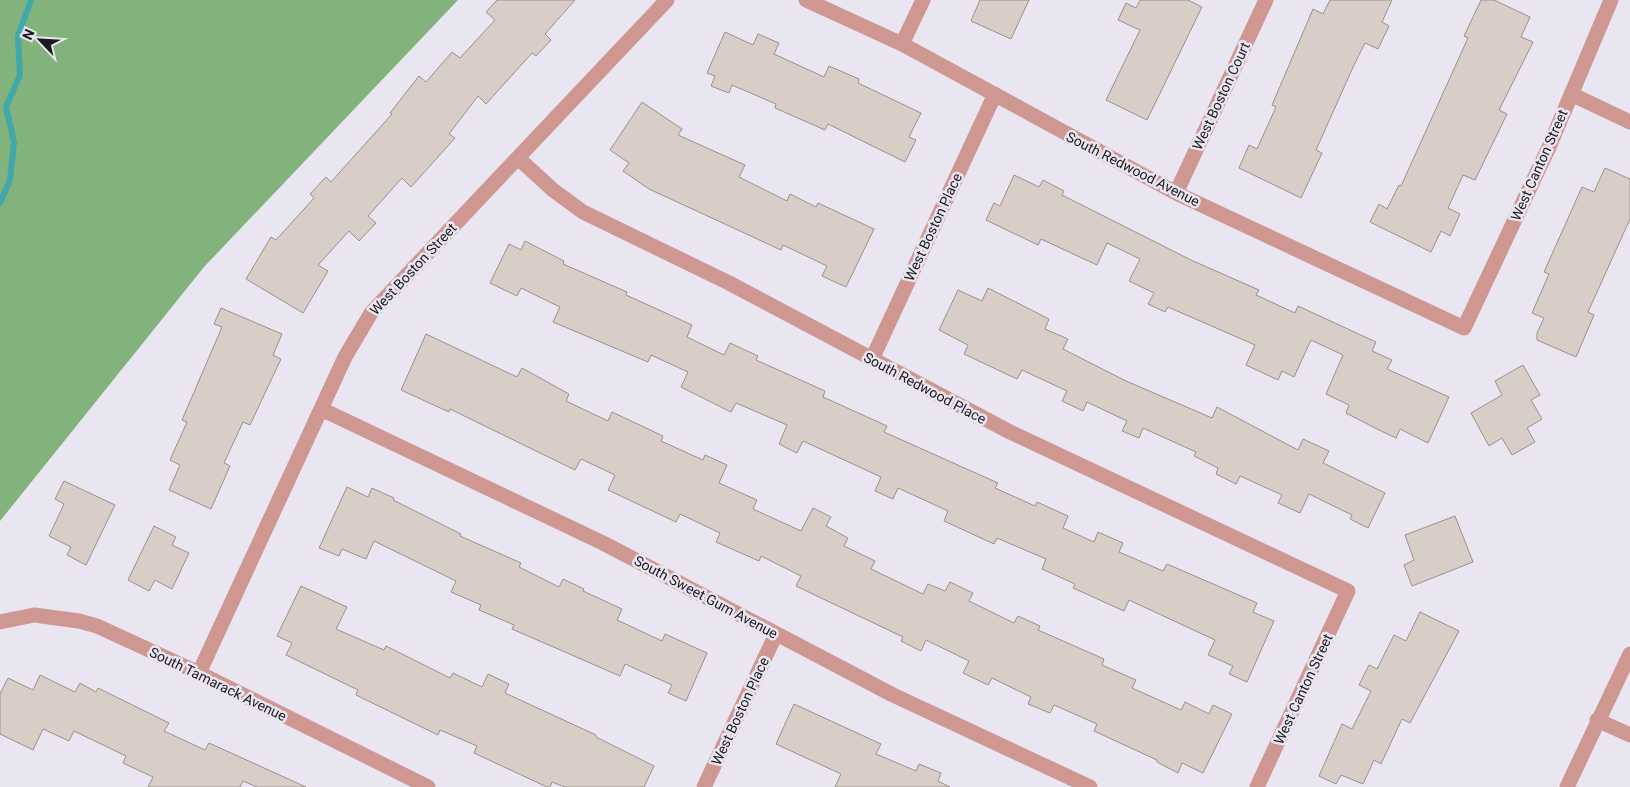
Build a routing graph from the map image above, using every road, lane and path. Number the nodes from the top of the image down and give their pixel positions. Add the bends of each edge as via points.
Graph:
1 (667, 0) edge
2 (806, 0) edge
3 (923, 0) edge
4 (1266, 0) edge
5 (1611, 0) edge
6 (902, 44) junction
7 (995, 94) junction
8 (1571, 94) junction
9 (1630, 122) edge
10 (518, 158) junction
11 (1176, 193) junction
12 (1464, 328) joint
13 (872, 360) junction
14 (321, 409) junction
15 (1348, 591) joint
16 (0, 622) edge
17 (776, 634) junction
18 (1630, 654) edge
19 (199, 673) junction
20 (1597, 720) junction
21 (1630, 735) edge
22 (428, 787) edge
23 (704, 787) edge
24 (1090, 787) edge
25 (1257, 787) edge
26 (1567, 787) edge

1 - 10 street, West Boston Street
2 - 6 street, South Redwood Avenue
3 - 6 street
4 - 11 street, West Boston Court
5 - 8 street, West Canton Street
6 - 7 street, South Redwood Avenue
7 - 11 street, South Redwood Avenue
7 - 13 street, West Boston Place
8 - 9 street
8 - 12 street, West Canton Street
10 - 13 street, South Redwood Place via 583,212 729,283
10 - 14 street, West Boston Street via 370,313
11 - 12 street, South Redwood Avenue
13 - 15 street, South Redwood Place via 1018,436
14 - 17 street, South Sweet Gum Avenue via 603,543
14 - 19 street, West Boston Street
15 - 25 street, West Canton Street
16 - 19 street, South Tamarack Avenue via 34,615 79,621 97,626
17 - 23 street, West Boston Place
17 - 24 street, South Sweet Gum Avenue via 893,695
18 - 20 street
19 - 22 street, South Tamarack Avenue
20 - 21 street
20 - 26 street

